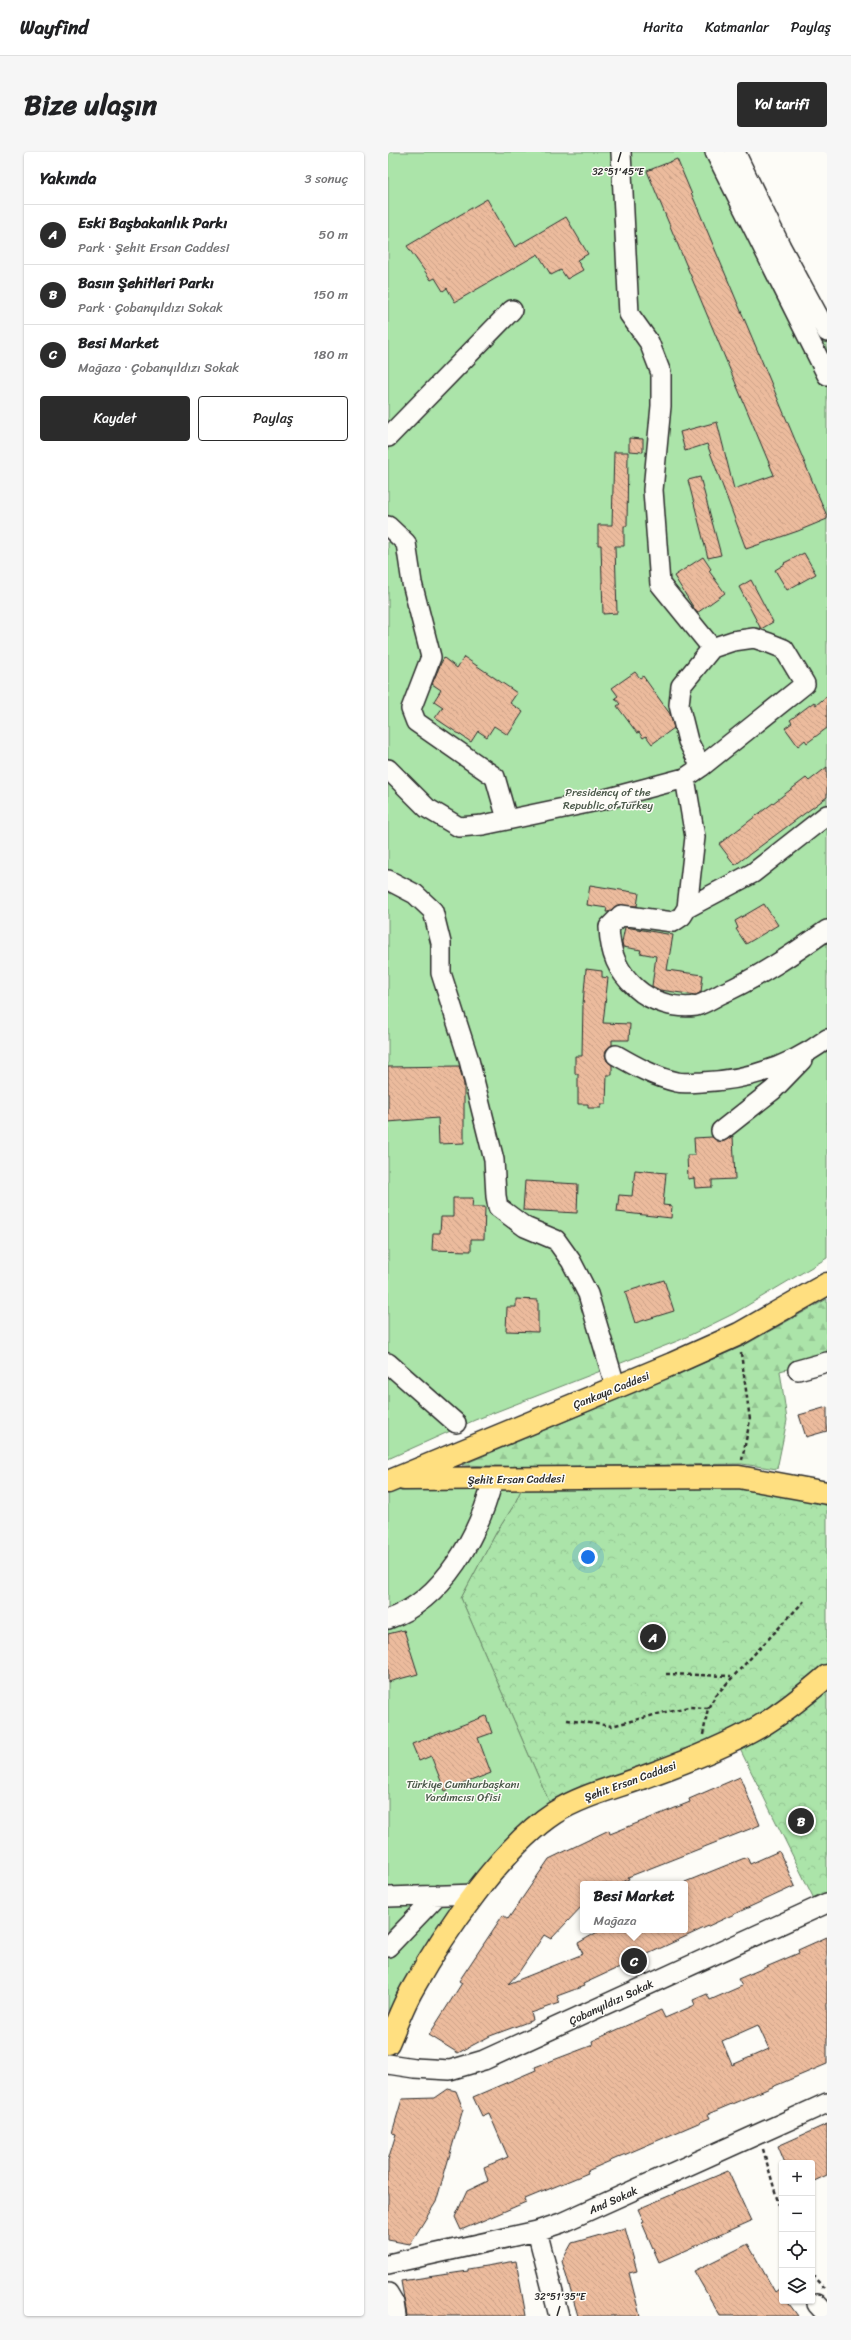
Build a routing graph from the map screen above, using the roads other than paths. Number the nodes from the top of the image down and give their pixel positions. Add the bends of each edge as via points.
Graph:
1 (621, 152) edge
2 (715, 152) edge
3 (735, 152) edge
4 (512, 310) dead end
5 (827, 332) edge
6 (827, 375) edge
7 (388, 437) edge
8 (388, 526) edge
9 (712, 648) junction
10 (701, 767) junction
11 (388, 769) edge
12 (685, 778) junction
13 (827, 815) edge
14 (507, 819) junction
15 (388, 880) edge
16 (687, 908) junction
17 (827, 930) edge
18 (827, 1039) edge
19 (807, 1054) junction
20 (616, 1055) dead end
21 (721, 1131) dead end
22 (827, 1284) edge
23 (827, 1362) edge
24 (388, 1363) edge
25 (798, 1370) dead end
26 (616, 1388) junction
27 (456, 1423) dead end
28 (493, 1480) junction
29 (392, 1481) edge
30 (827, 1493) edge
31 (388, 1619) edge
32 (827, 1676) edge
33 (438, 1894) junction
34 (476, 1894) junction
35 (388, 1897) edge
36 (827, 1903) edge
37 (390, 1944) edge
38 (388, 2043) edge
39 (388, 2064) edge
40 (827, 2103) edge
41 (537, 2231) junction
42 (388, 2264) edge
43 (388, 2293) edge
44 (396, 2316) edge
45 (559, 2316) edge

1 - 9 street via 629,314 649,342 661,372 661,406 653,490 660,584
2 - 6 street
3 - 5 street via 781,247
4 - 7 street
8 - 14 street via 406,543 412,583 431,657 411,709 416,722 495,777
9 - 10 street via 681,686 679,705 688,741
9 - 10 street via 754,638 769,643 784,649 805,684
10 - 12 street
11 - 14 street via 427,808 459,827 484,825
12 - 14 street via 602,800
12 - 16 street via 696,837
13 - 16 street via 753,873
15 - 26 street via 415,894 433,911 441,943 441,973 469,1060 494,1160 498,1207 525,1227 556,1240 571,1261 588,1294
16 - 17 street via 682,916 673,922 620,915 609,927 610,945 624,977 639,991 673,1006 697,1006 736,988
18 - 19 street
19 - 20 street via 764,1072 724,1081 678,1083 648,1073
19 - 21 street via 773,1090
22 - 26 main road, Çankaya Caddesi via 739,1334
23 - 25 street
24 - 27 street
26 - 29 main road, Çankaya Caddesi
28 - 29 main road, Şehit Ersan Caddesi
28 - 30 main road, Şehit Ersan Caddesi via 739,1477
28 - 31 street via 476,1531 456,1563 420,1603 404,1614
32 - 34 main road, Şehit Ersan Caddesi via 760,1727 699,1755 590,1795 554,1813 523,1838
33 - 34 street
33 - 35 street
33 - 37 street
34 - 38 main road, Şehit Ersan Caddesi via 449,1930 412,1989
36 - 39 street, Çobanyıldızı Sokak via 484,2060 450,2070
40 - 41 street, And Sokak via 561,2223
41 - 42 street, And Sokak
41 - 45 street
43 - 44 street via 394,2303

